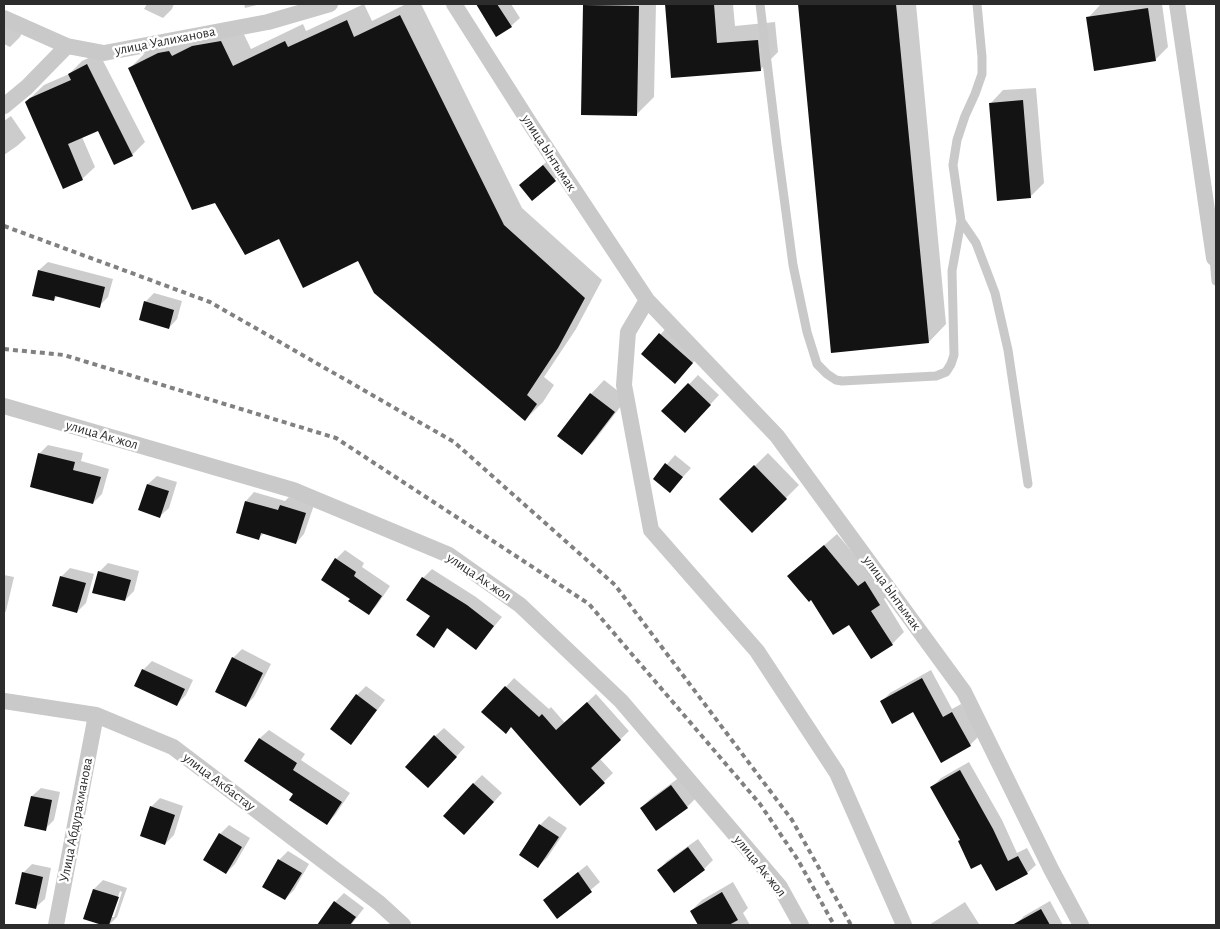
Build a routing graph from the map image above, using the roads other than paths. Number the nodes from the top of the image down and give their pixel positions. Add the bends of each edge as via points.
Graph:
1 (330, 4) edge
2 (454, 4) edge
3 (760, 4) edge
4 (977, 4) edge
5 (1178, 4) edge
6 (4, 18) edge
7 (67, 46) junction
8 (4, 106) edge
9 (961, 222) junction
10 (1215, 257) edge
11 (1216, 282) edge
12 (646, 300) junction
13 (4, 406) edge
14 (1028, 484) dead end
15 (4, 701) edge
16 (96, 715) junction
17 (56, 925) edge
18 (404, 925) edge
19 (802, 925) edge
20 (904, 925) edge
21 (1081, 925) edge

1 - 7 street, улица Уалиханова via 268,22 104,53
2 - 12 street, улица Ынтымак
3 - 9 lane via 793,265 806,332 817,364 827,374 842,381 936,376 946,372 954,355 952,270
4 - 9 lane via 982,74 957,140 953,165
5 - 10 street
6 - 7 street, улица Уалиханова
7 - 8 street
9 - 14 lane via 976,244 995,293 1008,350
10 - 11 lane
12 - 20 street via 628,332 624,385 651,530 757,651 836,773
12 - 21 street, улица Ынтымак via 777,436 964,692
13 - 19 street, улица Ак жол via 293,490 449,555 520,605 621,701 780,887
15 - 16 street, улица Акбастау
16 - 17 street, Улица Абдурахманова
16 - 18 street, улица Акбастау via 173,747

